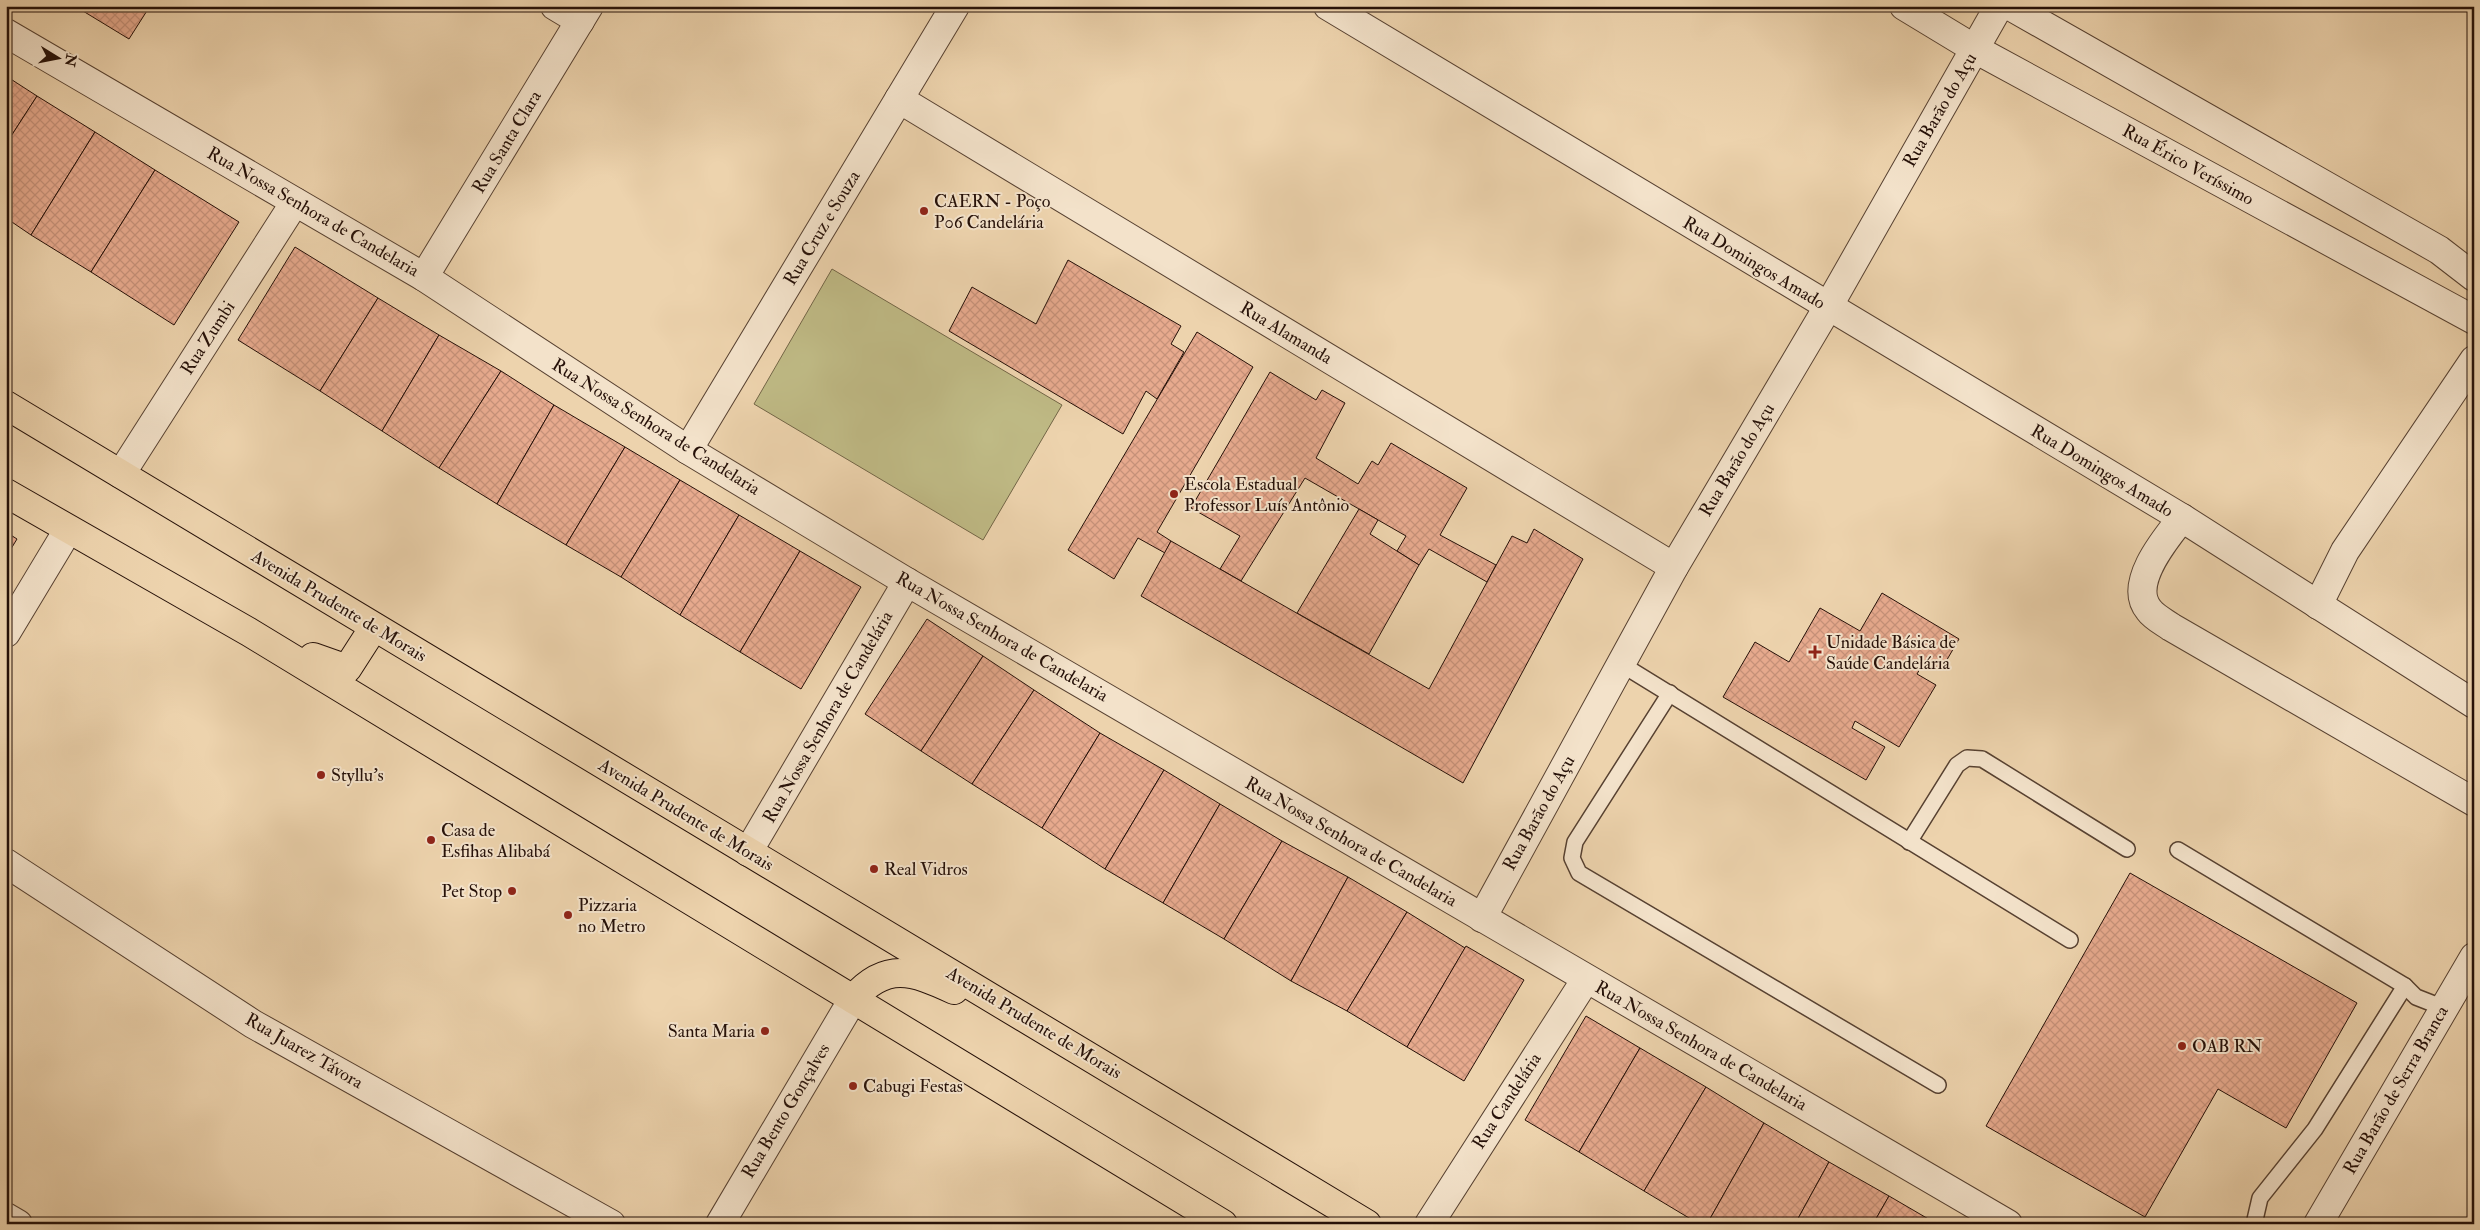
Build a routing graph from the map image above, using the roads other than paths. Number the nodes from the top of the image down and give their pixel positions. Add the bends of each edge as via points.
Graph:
1 (555, 6) edge
2 (955, 6) edge
3 (1328, 6) edge
4 (1904, 6) edge
5 (1999, 6) edge
6 (2010, 6) edge
7 (584, 14) edge
8 (6, 33) edge
9 (1975, 49) junction
10 (899, 99) junction
11 (295, 202) junction
12 (424, 277) junction
13 (2474, 278) edge
14 (1828, 307) junction
15 (2474, 320) edge
16 (2474, 360) edge
17 (6, 405) edge
18 (688, 450) junction
19 (121, 474) junction
20 (6, 493) edge
21 (2182, 518) junction
22 (68, 530) junction
23 (1674, 567) junction
24 (907, 582) junction
25 (2318, 605) junction
26 (374, 627) junction
27 (249, 632) junction
28 (6, 633) edge
29 (1621, 664) junction
30 (1670, 693) junction
31 (2474, 704) edge
32 (2474, 802) edge
33 (1909, 842) junction
34 (2127, 849) dead end
35 (2178, 850) dead end
36 (748, 852) junction
37 (6, 863) edge
38 (1482, 918) junction
39 (2070, 940) dead end
40 (2474, 957) edge
41 (1586, 978) junction
42 (2405, 986) junction
43 (853, 999) junction
44 (2444, 1008) junction
45 (1079, 1051) junction
46 (1938, 1085) dead end
47 (6, 1217) edge
48 (18, 1224) edge
49 (611, 1224) edge
50 (720, 1224) edge
51 (1223, 1224) edge
52 (1367, 1224) edge
53 (1429, 1224) edge
54 (2008, 1224) edge
55 (2254, 1224) edge
56 (2318, 1224) edge

1 - 7 street
2 - 10 street, Rua Cruz e Souza
3 - 14 street, Rua Domingos Amado
4 - 9 street, Rua Érico Veríssimo
5 - 9 street, Rua Barão do Açu
6 - 13 street via 2439,250
7 - 12 street, Rua Santa Clara
8 - 11 street, Rua Nossa Senhora de Candelaria
9 - 14 street, Rua Barão do Açu
9 - 15 street, Rua Érico Veríssimo
10 - 18 street, Rua Cruz e Souza
10 - 23 street, Rua Alamanda
11 - 12 street, Rua Nossa Senhora de Candelaria
11 - 19 street, Rua Zumbi
12 - 18 street, Rua Nossa Senhora de Candelaria
14 - 21 street, Rua Domingos Amado
14 - 23 street, Rua Barão do Açu
16 - 25 street via 2345,551
17 - 19 main road, Avenida Prudente de Morais
18 - 24 street, Rua Nossa Senhora de Candelaria
19 - 26 main road, Avenida Prudente de Morais
20 - 22 main road
21 - 25 street, Rua Domingos Amado
21 - 32 street, Rua Domingos Amado via 2149,564 2143,588 2149,611 2170,627
22 - 27 main road
22 - 28 street
23 - 29 street, Rua Barão do Açu
24 - 36 street, Rua Nossa Senhora de Candelária
24 - 38 street, Rua Nossa Senhora de Candelaria
25 - 31 street, Rua Domingos Amado
26 - 27 main road via 350,666 344,669
26 - 36 main road, Avenida Prudente de Morais
27 - 43 main road
29 - 30 lane
29 - 38 street, Rua Barão do Açu
30 - 33 lane
30 - 46 lane via 1575,842 1572,858 1579,873
33 - 34 lane via 1957,765 1966,758 1982,759
33 - 39 lane
35 - 42 lane
36 - 45 main road, Avenida Prudente de Morais
37 - 49 street, Rua Juarez Távora via 253,1024
38 - 41 street, Rua Nossa Senhora de Candelaria
40 - 44 street, Rua Barão de Serra Branca
41 - 53 street, Rua Candelária
41 - 54 street, Rua Nossa Senhora de Candelaria
42 - 44 lane via 2416,997
42 - 55 lane via 2315,1130 2260,1198
43 - 45 main road via 869,982 883,975 907,974 929,979
43 - 50 street, Rua Bento Gonçalves
43 - 51 main road
44 - 56 street, Rua Barão de Serra Branca
45 - 52 main road, Avenida Prudente de Morais
47 - 48 street

